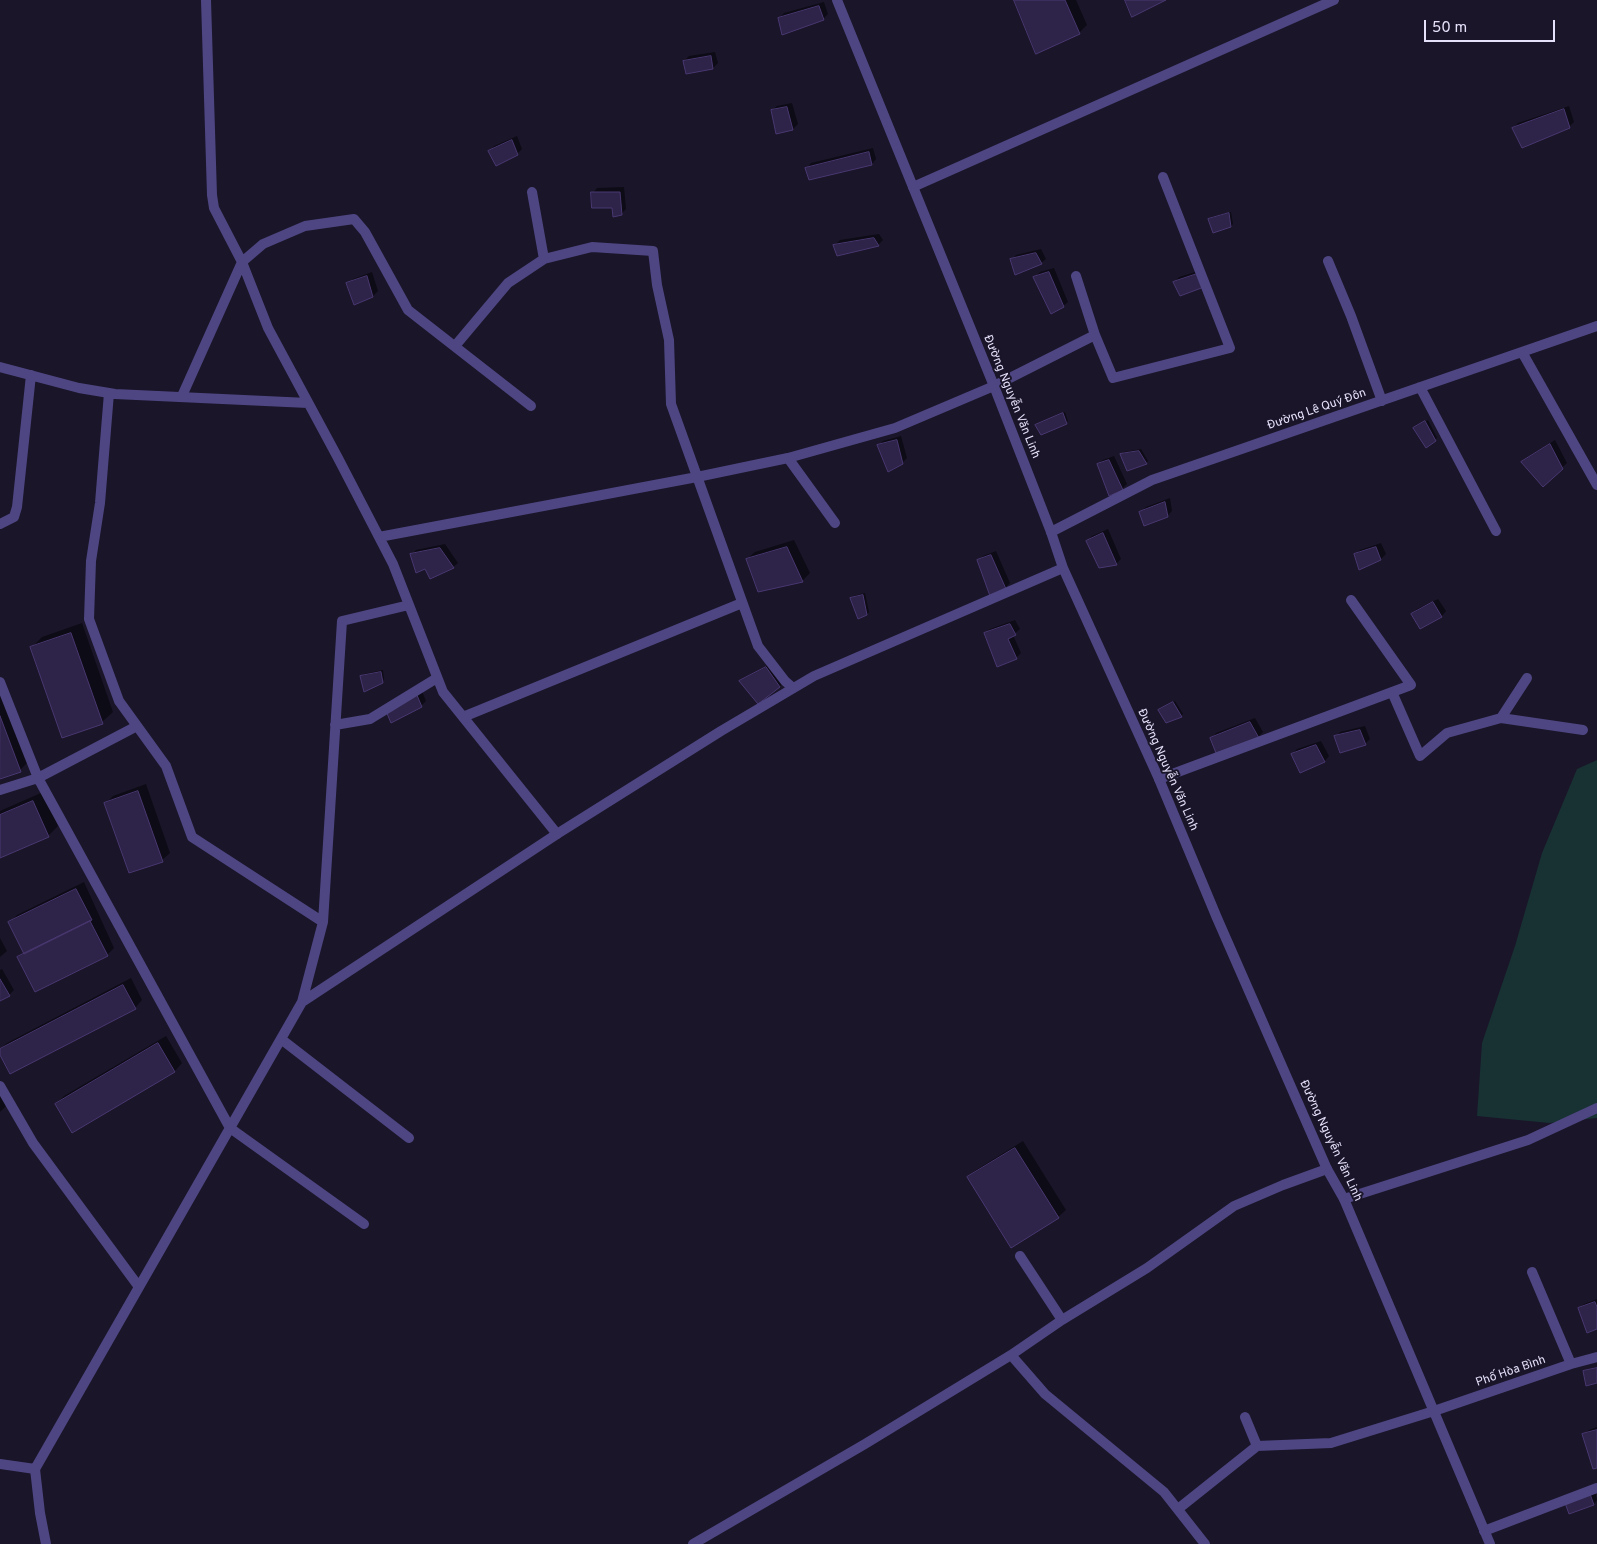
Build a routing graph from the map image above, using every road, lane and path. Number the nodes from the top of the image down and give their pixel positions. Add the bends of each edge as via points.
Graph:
1 (206, 0) edge
2 (838, 0) edge
3 (1334, 0) edge
4 (1163, 177) dead end
5 (913, 187) junction
6 (532, 192) dead end
7 (544, 259) junction
8 (1328, 261) dead end
9 (242, 262) junction
10 (1076, 276) dead end
11 (1597, 326) edge
12 (1095, 335) junction
13 (455, 346) junction
14 (1522, 352) junction
15 (0, 368) edge
16 (31, 375) junction
17 (994, 386) junction
18 (1420, 387) junction
19 (109, 393) junction
20 (182, 396) junction
21 (1382, 400) junction
22 (308, 403) junction
23 (531, 406) dead end
24 (788, 458) junction
25 (697, 477) junction
26 (1597, 485) edge
27 (835, 523) dead end
28 (0, 524) edge
29 (1496, 531) dead end
30 (1051, 532) junction
31 (379, 537) junction
32 (1063, 568) junction
33 (1352, 600) dead end
34 (742, 603) junction
35 (409, 605) junction
36 (438, 678) junction
37 (1527, 678) dead end
38 (0, 682) edge
39 (793, 688) junction
40 (1392, 692) junction
41 (463, 717) junction
42 (1501, 718) junction
43 (336, 725) junction
44 (137, 726) junction
45 (1583, 730) dead end
46 (38, 778) junction
47 (1159, 780) junction
48 (0, 790) edge
49 (558, 834) junction
50 (323, 922) junction
51 (302, 1002) junction
52 (281, 1039) junction
53 (0, 1086) edge
54 (1597, 1108) edge
55 (230, 1128) junction
56 (409, 1138) dead end
57 (1328, 1169) junction
58 (1344, 1199) junction
59 (364, 1224) dead end
60 (1020, 1256) dead end
61 (1532, 1272) dead end
62 (139, 1287) junction
63 (1062, 1320) junction
64 (1011, 1355) junction
65 (1597, 1357) edge
66 (1571, 1364) junction
67 (1434, 1411) junction
68 (1245, 1417) dead end
69 (1256, 1446) junction
70 (0, 1464) edge
71 (35, 1469) junction
72 (1597, 1488) edge
73 (1178, 1509) junction
74 (1484, 1531) junction
75 (46, 1544) edge
76 (693, 1544) edge
77 (1205, 1544) edge
78 (1490, 1544) edge

1 - 9 street via 212,195 214,208
2 - 5 street, Đường Nguyễn Văn Linh
3 - 5 street
4 - 12 street via 1230,348 1113,378
5 - 17 street, Đường Nguyễn Văn Linh
6 - 7 street
7 - 13 street via 508,283
7 - 25 street via 592,247 653,251 669,340 672,404
8 - 21 street
9 - 13 street via 263,244 305,226 354,220 365,232 408,310
9 - 20 street
9 - 22 street via 268,328
10 - 12 street
11 - 14 street, Đường Lê Quý Đôn
12 - 17 street
13 - 23 street
14 - 18 street, Đường Lê Quý Đôn
14 - 26 street
15 - 16 street
16 - 19 street
16 - 28 street via 17,507 14,517
17 - 24 street via 895,428
17 - 30 street, Đường Nguyễn Văn Linh
18 - 21 street, Đường Lê Quý Đôn
18 - 29 street
19 - 20 street
19 - 44 street via 100,503 91,561 89,619 119,702
20 - 22 street
21 - 30 street, Đường Lê Quý Đôn via 1152,480
22 - 31 street
24 - 25 street
24 - 27 street
25 - 31 street
25 - 34 street
30 - 32 street, Đường Nguyễn Văn Linh
31 - 35 street
32 - 39 street
32 - 47 street, Đường Nguyễn Văn Linh
33 - 40 street via 1412,685
34 - 39 street via 758,646
34 - 41 street
35 - 36 street
35 - 43 street via 342,621
36 - 41 street via 443,692
36 - 43 street via 370,719
37 - 42 street
38 - 46 street
39 - 49 street
40 - 42 street via 1420,756 1447,733
40 - 47 street
41 - 49 street
42 - 45 street
43 - 50 street
44 - 46 street
44 - 50 street via 166,766 192,837
46 - 48 street
46 - 55 street
47 - 57 street, Đường Nguyễn Văn Linh
49 - 51 street
50 - 51 street
51 - 52 street
52 - 55 street
52 - 56 street
53 - 62 street via 33,1143
54 - 58 street via 1528,1140
55 - 59 street
55 - 62 street
57 - 58 street, Đường Nguyễn Văn Linh
57 - 63 street via 1234,1206 1147,1268
58 - 67 street, Đường Nguyễn Văn Linh
60 - 63 street
61 - 66 street
62 - 71 street
63 - 64 street
64 - 73 street via 1045,1394 1164,1492
64 - 76 street
65 - 66 street, Phố Hòa Bình
66 - 67 street, Phố Hòa Bình
67 - 69 street, Phố Hòa Bình via 1331,1443
67 - 74 street, Đường Nguyễn Văn Linh
68 - 69 street
69 - 73 street
70 - 71 street
71 - 75 street
72 - 74 street
73 - 77 street
74 - 78 street, Đường Nguyễn Văn Linh

